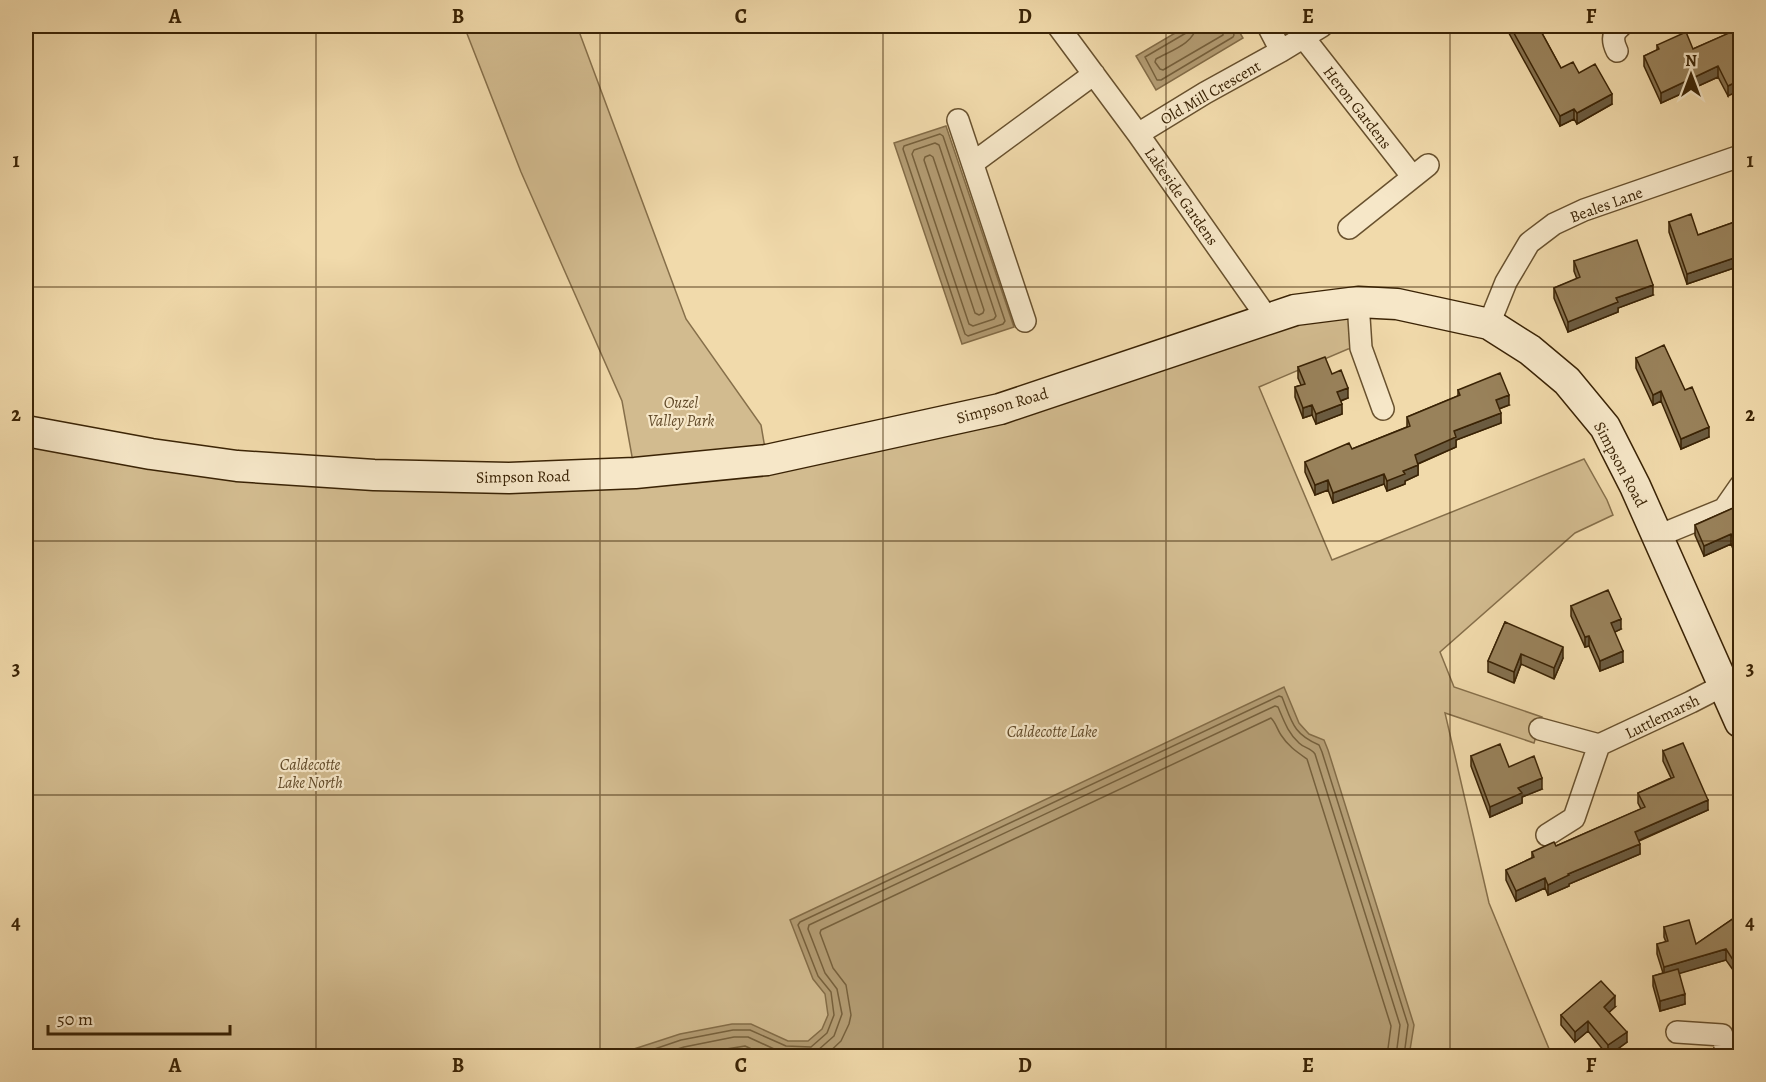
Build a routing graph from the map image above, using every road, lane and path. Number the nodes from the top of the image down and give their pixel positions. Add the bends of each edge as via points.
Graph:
1 (1058, 26) edge
2 (1268, 26) edge
3 (1322, 26) edge
4 (1621, 26) edge
5 (1304, 38) junction
6 (1281, 51) junction
7 (1617, 51) dead end
8 (1094, 74) junction
9 (958, 120) dead end
10 (1138, 134) junction
11 (1740, 156) edge
12 (973, 163) junction
13 (1349, 228) dead end
14 (1359, 302) junction
15 (1268, 319) junction
16 (1024, 321) dead end
17 (1488, 324) junction
18 (1383, 409) dead end
19 (26, 431) edge
20 (1740, 486) edge
21 (1658, 536) junction
22 (1724, 685) junction
23 (1740, 722) edge
24 (1540, 729) dead end
25 (1599, 745) junction
26 (1547, 836) dead end
27 (1677, 1032) dead end
28 (1731, 1032) edge
29 (1728, 1056) edge

1 - 8 street, Lakeside Gardens
2 - 6 street
3 - 5 street, Old Mill Crescent
4 - 7 street via 1614,35
5 - 6 street, Old Mill Crescent
5 - 13 street, Heron Gardens via 1420,171
6 - 10 street, Old Mill Crescent
8 - 10 street, Lakeside Gardens
8 - 12 street
9 - 12 street
10 - 15 street, Lakeside Gardens
11 - 17 street, Beales Lane via 1554,224 1529,243
12 - 16 street
14 - 15 street, Simpson Road via 1295,310
14 - 17 street, Simpson Road via 1397,304
14 - 18 street via 1362,348
15 - 19 street, Simpson Road via 1000,409 767,460 635,474 509,478 237,466
17 - 21 street, Simpson Road via 1530,350 1567,381 1605,427
20 - 21 street via 1724,509
21 - 22 street, Simpson Road
22 - 23 street, Simpson Road
22 - 25 street, Luttlemarsh
24 - 25 street
25 - 26 street via 1574,818
27 - 28 street
28 - 29 street

